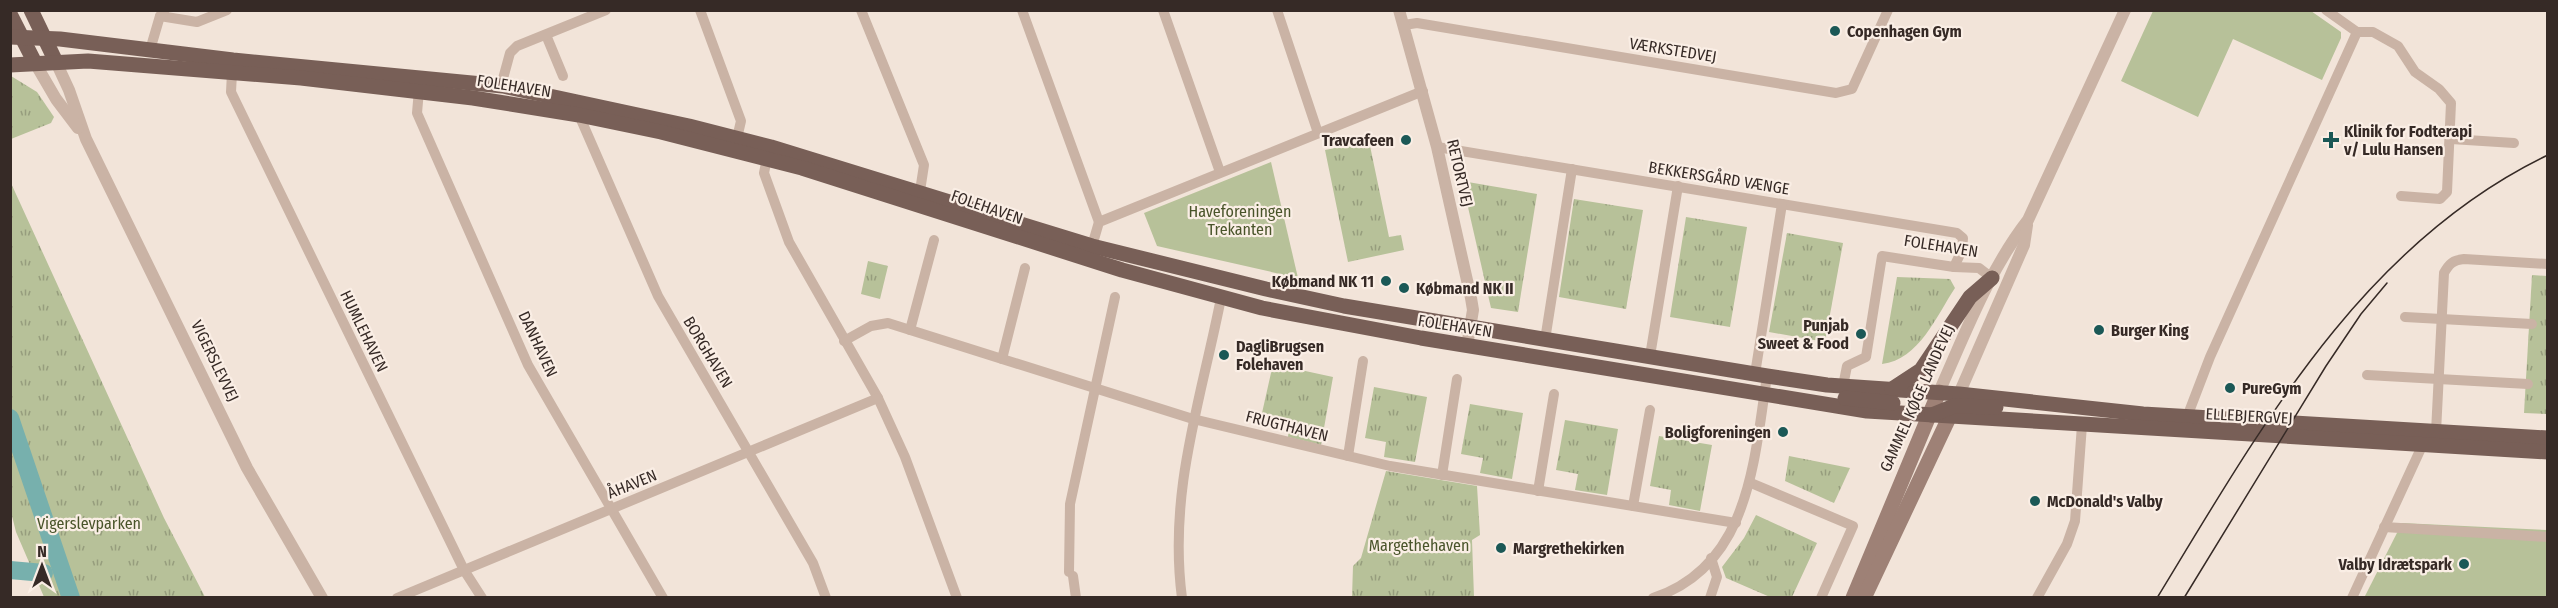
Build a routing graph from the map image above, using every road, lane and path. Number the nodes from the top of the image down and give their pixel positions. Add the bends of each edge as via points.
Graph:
1 (31, 10) edge
2 (192, 10) edge
3 (227, 10) edge
4 (606, 10) edge
5 (700, 10) edge
6 (861, 10) edge
7 (1022, 10) edge
8 (1163, 10) edge
9 (1277, 10) edge
10 (1399, 10) edge
11 (1888, 10) edge
12 (2125, 10) edge
13 (2326, 10) edge
14 (164, 13) edge
15 (10, 14) edge
16 (197, 22) junction
17 (1404, 25) junction
18 (2357, 32) junction
19 (546, 35) junction
20 (16, 37) edge
21 (43, 38) junction
22 (150, 50) junction
23 (56, 62) junction
24 (35, 63) junction
25 (10, 65) edge
26 (232, 73) junction
27 (563, 76) dead end
28 (501, 86) junction
29 (419, 90) junction
30 (1423, 91) junction
31 (579, 115) junction
32 (1318, 133) junction
33 (85, 136) junction
34 (737, 138) junction
35 (2451, 139) junction
36 (2514, 143) dead end
37 (1437, 147) junction
38 (767, 158) junction
39 (1572, 169) junction
40 (1220, 172) junction
41 (1678, 186) junction
42 (920, 191) junction
43 (2401, 196) dead end
44 (1782, 204) junction
45 (2028, 220) junction
46 (1099, 222) junction
47 (934, 240) dead end
48 (1092, 246) junction
49 (2547, 264) edge
50 (1954, 267) junction
51 (1024, 268) dead end
52 (1992, 278) junction
53 (1115, 297) dead end
54 (1221, 298) junction
55 (2405, 317) dead end
56 (2440, 318) junction
57 (2532, 324) dead end
58 (1470, 327) junction
59 (910, 330) junction
60 (1545, 340) junction
61 (844, 341) junction
62 (1467, 346) junction
63 (1650, 356) junction
64 (1002, 359) junction
65 (1363, 361) dead end
66 (1761, 375) junction
67 (2367, 375) dead end
68 (1457, 379) dead end
69 (2437, 379) junction
70 (2528, 384) dead end
71 (1843, 386) junction
72 (1095, 388) junction
73 (1892, 389) junction
74 (1554, 394) dead end
75 (1764, 394) junction
76 (878, 398) junction
77 (1933, 405) junction
78 (1954, 406) junction
79 (1650, 410) dead end
80 (2187, 417) junction
81 (1193, 419) junction
82 (2082, 425) junction
83 (2436, 432) junction
84 (2547, 438) edge
85 (2423, 444) junction
86 (750, 452) junction
87 (2547, 452) edge
88 (1348, 456) junction
89 (1442, 475) junction
90 (1751, 483) junction
91 (1538, 490) junction
92 (1633, 506) junction
93 (612, 509) junction
94 (1736, 523) junction
95 (2384, 527) junction
96 (2547, 537) edge
97 (1711, 558) junction
98 (464, 570) junction
99 (322, 597) edge
100 (397, 597) edge
101 (482, 597) edge
102 (663, 597) edge
103 (826, 597) edge
104 (957, 597) edge
105 (1076, 597) edge
106 (1182, 597) edge
107 (1653, 597) edge
108 (1710, 597) edge
109 (1821, 597) edge
110 (1853, 597) edge
111 (1864, 597) edge
112 (2037, 597) edge
113 (2352, 597) edge

1 - 21 main road, VIGERSLEVVEJ
2 - 16 street
3 - 16 street
4 - 19 street
5 - 34 street via 741,121
6 - 42 street via 924,165
7 - 46 street
8 - 40 street
9 - 32 street
10 - 17 street, RETORTVEJ
11 - 17 street, VÆRKSTEDVEJ via 1852,89 1836,93 1417,23
12 - 45 street, GAMMEL KØGE LANDEVEJ
13 - 18 street
14 - 16 street
14 - 22 street
15 - 20 main road, VIGERSLEVVEJ
17 - 30 street, RETORTVEJ
18 - 35 street via 2373,32 2398,46 2415,72 2446,96 2453,110
18 - 80 street via 2210,357
19 - 27 street
19 - 28 street via 513,50
20 - 21 main road, FOLEHAVEN
20 - 24 main road, VIGERSLEVVEJ
21 - 22 main road, FOLEHAVEN
21 - 23 main road, VIGERSLEVVEJ
22 - 28 main road, FOLEHAVEN
23 - 24 main road, FOLEHAVEN
23 - 26 main road, FOLEHAVEN
23 - 33 street, VIGERSLEVVEJ
24 - 25 main road, FOLEHAVEN
24 - 33 street, VIGERSLEVVEJ via 56,99
26 - 29 main road, FOLEHAVEN
26 - 98 street, HUMLEHAVEN via 231,92
28 - 34 main road, FOLEHAVEN
29 - 31 main road, FOLEHAVEN
29 - 93 street, DANHAVEN via 417,112 528,365
30 - 32 street
30 - 37 street, RETORTVEJ
31 - 38 main road, FOLEHAVEN
31 - 86 street, BORGHAVEN via 658,296
32 - 40 street
33 - 99 street, VIGERSLEVVEJ via 247,468
34 - 42 main road, FOLEHAVEN
35 - 36 street
35 - 43 street via 2447,192 2440,199
37 - 39 street, BEKKERSGÅRD VÆNGE
37 - 58 street, RETORTVEJ via 1472,298
38 - 54 main road, FOLEHAVEN
38 - 61 street via 764,173 789,242
39 - 41 street, BEKKERSGÅRD VÆNGE
39 - 60 street
40 - 46 street
41 - 44 street, BEKKERSGÅRD VÆNGE
41 - 63 street
42 - 48 main road, FOLEHAVEN
44 - 50 street, BEKKERSGÅRD VÆNGE via 1957,233 1963,238 1962,250
44 - 66 street
45 - 52 street, GAMMEL KØGE LANDEVEJ
45 - 78 street, GAMMEL KØGE LANDEVEJ via 2024,245
46 - 48 street
47 - 59 street
48 - 58 main road, FOLEHAVEN via 1266,290
49 - 56 street via 2455,260 2444,273
50 - 52 street, FOLEHAVEN via 1979,268
50 - 71 street, FOLEHAVEN via 1882,256 1866,357 1847,366
51 - 64 street
52 - 73 main road via 1970,297 1921,370
52 - 77 street, GAMMEL KØGE LANDEVEJ
53 - 72 street
54 - 62 main road, FOLEHAVEN via 1312,319
54 - 81 street
55 - 56 street
56 - 57 street
56 - 69 street
58 - 60 main road, FOLEHAVEN
58 - 62 street, RETORTVEJ
59 - 61 street, FRUGTHAVEN via 880,323
59 - 64 street, FRUGTHAVEN
60 - 63 main road, FOLEHAVEN
61 - 76 street
62 - 75 main road, FOLEHAVEN
63 - 66 main road, FOLEHAVEN
64 - 72 street, FRUGTHAVEN
65 - 88 street
66 - 71 main road, FOLEHAVEN
66 - 75 street
67 - 69 street
68 - 89 street
69 - 70 street
69 - 83 street
71 - 73 main road, FOLEHAVEN
72 - 81 street, FRUGTHAVEN
72 - 105 street via 1070,504 1071,574
73 - 77 main road, FOLEHAVEN
74 - 91 street
75 - 77 main road, FOLEHAVEN via 1867,411
75 - 90 street
76 - 86 street, ÅHAVEN
76 - 104 street via 905,457
77 - 78 main road, FOLEHAVEN
77 - 78 main road, FOLEHAVEN
77 - 110 main road, GAMMEL KØGE LANDEVEJ
78 - 80 main road, ELLEBJERGVEJ
78 - 82 main road, ELLEBJERGVEJ
78 - 111 main road, GAMMEL KØGE LANDEVEJ
79 - 92 street
80 - 83 main road, ELLEBJERGVEJ
81 - 88 street, FRUGTHAVEN
81 - 106 street via 1180,500 1177,551
82 - 85 main road, ELLEBJERGVEJ
82 - 112 street via 2075,521 2067,544
83 - 84 main road, ELLEBJERGVEJ
85 - 87 main road, ELLEBJERGVEJ
85 - 95 street
86 - 93 street, ÅHAVEN
86 - 103 street, BORGHAVEN via 813,563
88 - 89 street, FRUGTHAVEN
89 - 91 street, FRUGTHAVEN
90 - 94 street
90 - 109 street via 1853,526
91 - 92 street, FRUGTHAVEN
92 - 94 street, FRUGTHAVEN
93 - 98 street, ÅHAVEN
93 - 102 street, DANHAVEN
94 - 97 street
95 - 96 street
95 - 113 street
97 - 107 street via 1693,578
97 - 108 street via 1717,577
98 - 100 street, ÅHAVEN
98 - 101 street, HUMLEHAVEN

